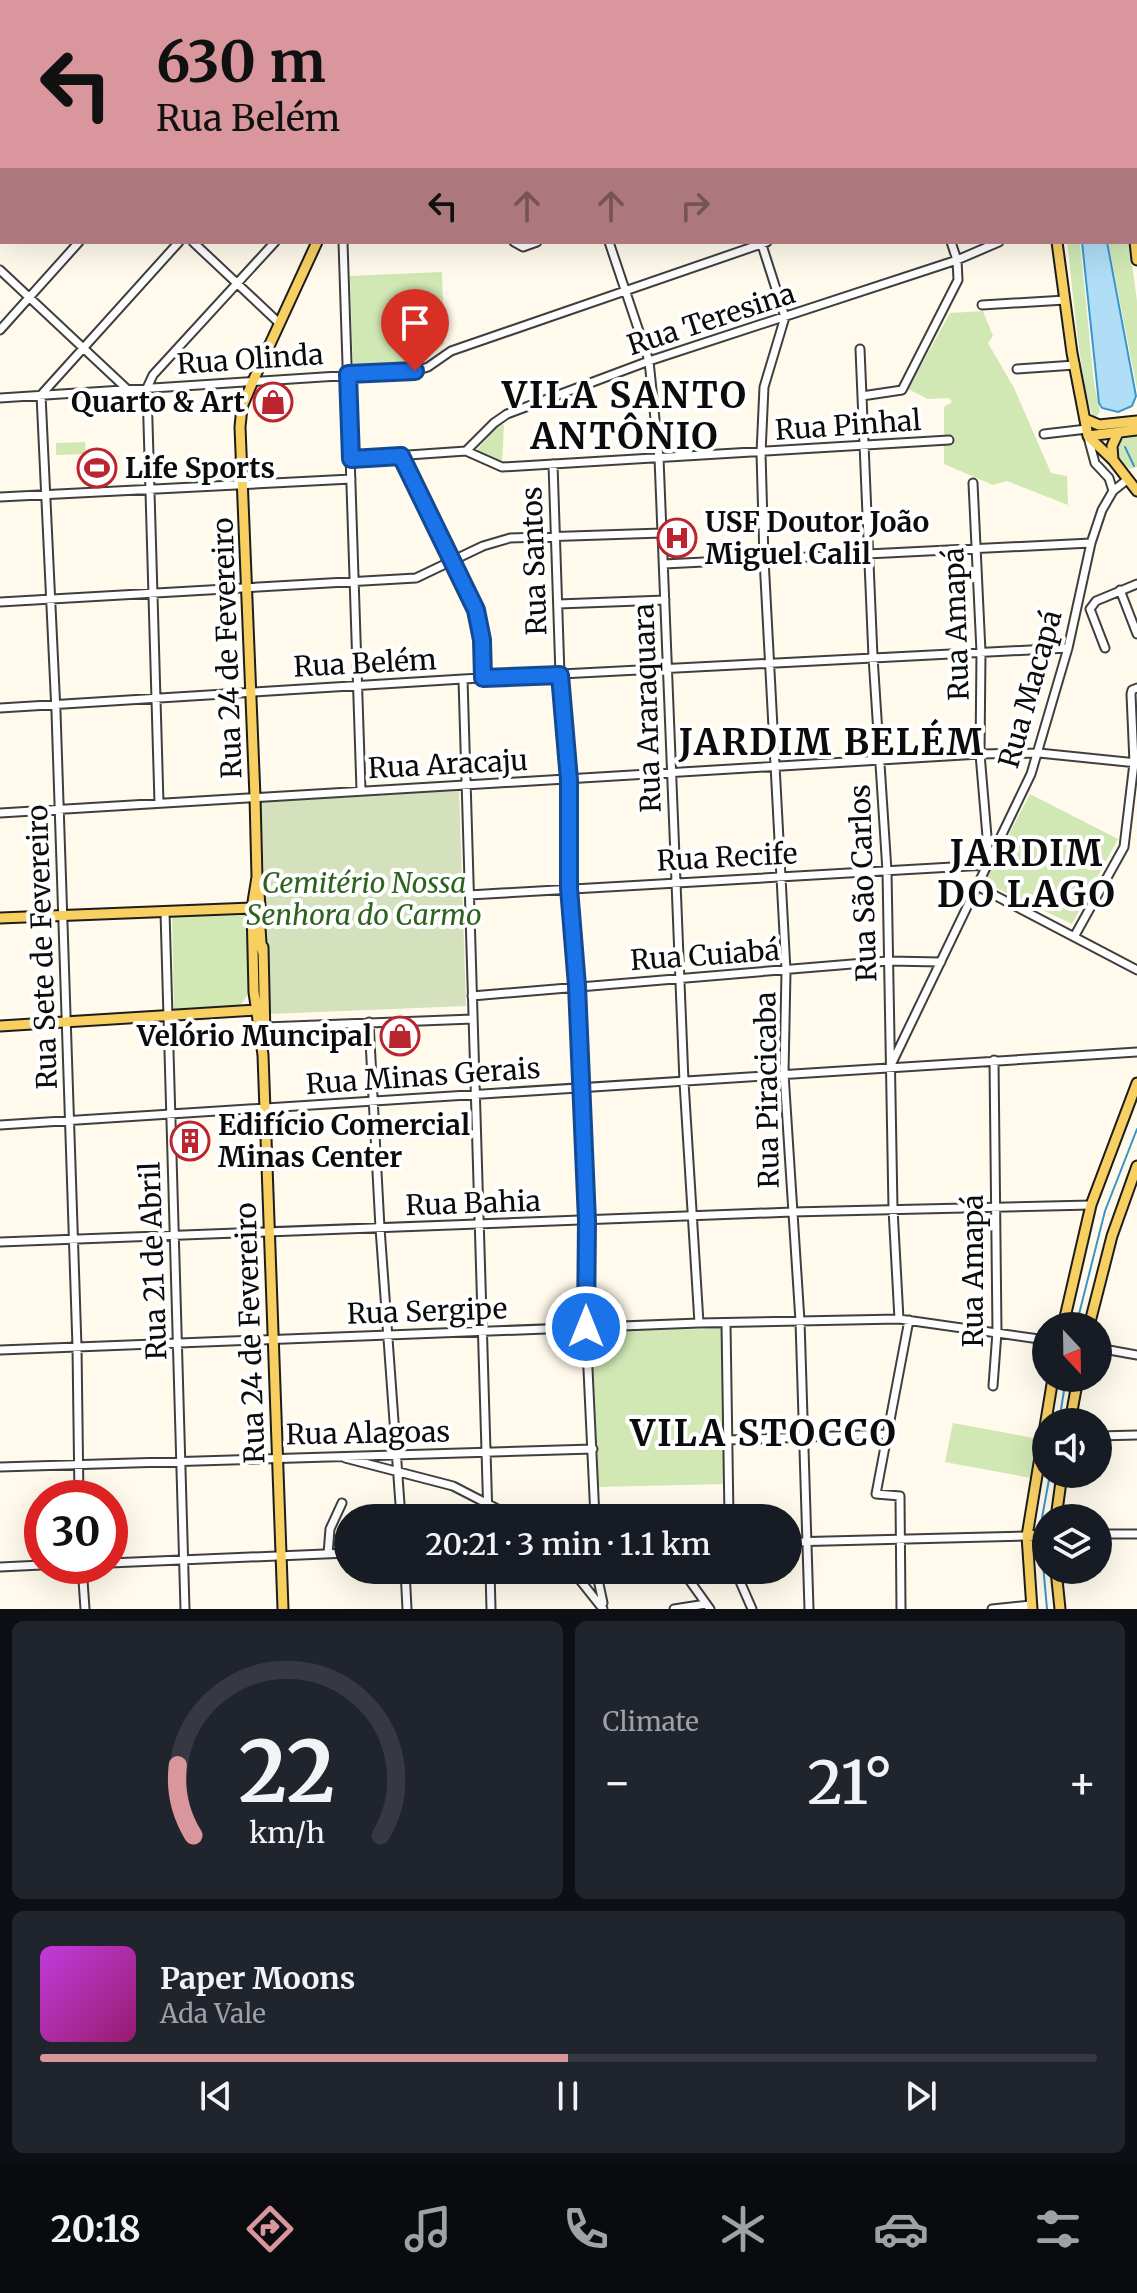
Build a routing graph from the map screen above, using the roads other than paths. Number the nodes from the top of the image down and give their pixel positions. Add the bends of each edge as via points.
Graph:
1 (77, 244) edge
2 (177, 244) edge
3 (195, 244) edge
4 (273, 244) edge
5 (316, 244) edge
6 (343, 244) edge
7 (610, 244) edge
8 (760, 244) edge
9 (763, 244) edge
10 (952, 244) edge
11 (994, 244) edge
12 (1057, 244) edge
13 (957, 260) junction
14 (0, 270) edge
15 (237, 284) junction
16 (625, 290) junction
17 (29, 297) junction
18 (1065, 300) junction
19 (982, 305) dead end
20 (785, 317) junction
21 (278, 322) junction
22 (0, 330) edge
23 (83, 347) junction
24 (860, 349) dead end
25 (649, 361) junction
26 (1075, 365) junction
27 (1017, 369) dead end
28 (348, 374) junction
29 (253, 381) junction
30 (147, 388) junction
31 (128, 390) junction
32 (41, 395) junction
33 (862, 396) junction
34 (0, 398) edge
35 (1137, 421) edge
36 (1087, 428) junction
37 (1137, 430) edge
38 (1118, 433) junction
39 (1044, 434) dead end
40 (949, 440) dead end
41 (864, 445) junction
42 (466, 451) junction
43 (761, 453) junction
44 (401, 456) junction
45 (659, 458) junction
46 (351, 459) junction
47 (1113, 460) junction
48 (553, 464) junction
49 (1137, 472) edge
50 (351, 479) junction
51 (1128, 479) junction
52 (973, 483) dead end
53 (243, 485) junction
54 (150, 489) junction
55 (1113, 491) junction
56 (1137, 491) edge
57 (46, 494) junction
58 (0, 497) edge
59 (662, 533) junction
60 (555, 536) junction
61 (1091, 543) junction
62 (975, 549) junction
63 (868, 554) junction
64 (764, 559) junction
65 (452, 562) junction
66 (664, 564) junction
67 (355, 583) junction
68 (1137, 584) edge
69 (248, 589) junction
70 (1120, 590) junction
71 (153, 594) junction
72 (50, 600) junction
73 (665, 600) junction
74 (0, 602) edge
75 (558, 604) junction
76 (1137, 634) edge
77 (1068, 648) junction
78 (1105, 648) dead end
79 (981, 652) junction
80 (873, 657) junction
81 (769, 663) junction
82 (667, 669) junction
83 (560, 675) junction
84 (483, 678) junction
85 (463, 679) junction
86 (358, 686) junction
87 (1134, 689) edge
88 (251, 692) junction
89 (155, 699) junction
90 (56, 705) junction
91 (0, 708) edge
92 (1039, 753) junction
93 (980, 754) junction
94 (881, 761) junction
95 (1136, 763) edge
96 (775, 768) junction
97 (672, 775) junction
98 (569, 780) junction
99 (465, 785) junction
100 (361, 790) junction
101 (255, 797) junction
102 (159, 803) junction
103 (59, 810) junction
104 (0, 813) edge
105 (988, 862) junction
106 (887, 871) junction
107 (779, 876) junction
108 (257, 877) junction
109 (676, 883) junction
110 (977, 886) junction
111 (569, 888) junction
112 (469, 895) junction
113 (252, 908) junction
114 (165, 912) junction
115 (63, 915) junction
116 (0, 918) edge
117 (1074, 937) junction
118 (263, 953) junction
119 (888, 961) junction
120 (941, 962) junction
121 (1137, 970) edge
122 (786, 971) junction
123 (264, 979) junction
124 (682, 979) junction
125 (577, 986) junction
126 (254, 992) junction
127 (472, 996) junction
128 (241, 1012) junction
129 (257, 1014) junction
130 (169, 1016) junction
131 (473, 1019) junction
132 (66, 1021) junction
133 (369, 1022) junction
134 (0, 1026) edge
135 (265, 1027) junction
136 (1137, 1052) edge
137 (263, 1055) junction
138 (994, 1060) junction
139 (890, 1067) junction
140 (784, 1074) junction
141 (684, 1082) junction
142 (1137, 1083) edge
143 (580, 1088) junction
144 (475, 1095) junction
145 (373, 1101) junction
146 (265, 1109) junction
147 (171, 1114) junction
148 (70, 1120) junction
149 (0, 1125) edge
150 (1137, 1166) edge
151 (1091, 1205) junction
152 (995, 1207) junction
153 (893, 1209) junction
154 (792, 1212) junction
155 (691, 1217) junction
156 (587, 1221) junction
157 (480, 1224) junction
158 (380, 1228) junction
159 (269, 1232) junction
160 (175, 1237) junction
161 (74, 1239) junction
162 (0, 1242) edge
163 (1066, 1312) edge
164 (1093, 1312) edge
165 (899, 1319) junction
166 (909, 1320) junction
167 (800, 1321) junction
168 (699, 1323) junction
169 (726, 1324) junction
170 (586, 1327) junction
171 (484, 1331) junction
172 (997, 1332) junction
173 (387, 1335) junction
174 (1032, 1338) edge
175 (273, 1339) junction
176 (178, 1343) junction
177 (77, 1347) junction
178 (0, 1350) edge
179 (1112, 1351) edge
180 (1137, 1355) edge
181 (993, 1386) dead end
182 (1051, 1392) edge
183 (887, 1434) junction
184 (1137, 1435) edge
185 (804, 1436) junction
186 (1112, 1436) edge
187 (728, 1440) junction
188 (593, 1449) junction
189 (487, 1452) junction
190 (395, 1453) junction
191 (335, 1455) junction
192 (276, 1457) junction
193 (180, 1461) junction
194 (77, 1466) junction
195 (0, 1467) edge
196 (396, 1470) junction
197 (78, 1480) edge
198 (342, 1503) dead end
199 (400, 1504) edge
200 (488, 1504) joint
201 (595, 1504) edge
202 (729, 1504) edge
203 (1112, 1534) edge
204 (1137, 1534) edge
205 (1027, 1536) junction
206 (1032, 1536) edge
207 (900, 1539) junction
208 (802, 1541) edge
209 (807, 1541) junction
210 (328, 1554) junction
211 (334, 1554) edge
212 (280, 1557) junction
213 (182, 1559) junction
214 (128, 1562) edge
215 (24, 1566) edge
216 (0, 1567) edge
217 (83, 1584) edge
218 (406, 1584) edge
219 (490, 1584) edge
220 (584, 1584) edge
221 (598, 1584) edge
222 (692, 1584) edge
223 (741, 1584) edge
224 (1057, 1584) edge
225 (708, 1606) edge
226 (1032, 1607) edge
227 (85, 1609) edge
228 (185, 1609) edge
229 (283, 1609) edge
230 (407, 1609) edge
231 (491, 1609) edge
232 (604, 1609) edge
233 (674, 1609) edge
234 (752, 1609) edge
235 (809, 1609) edge
236 (901, 1609) edge
237 (992, 1609) edge
238 (1060, 1609) edge

1 - 17 street
2 - 23 street
3 - 15 street
4 - 15 street
5 - 21 main road, Rua 24 de Fevereiro
6 - 28 street
7 - 16 street, Rua Araraquara
8 - 16 street, Rua Olinda
9 - 20 street
10 - 13 street
11 - 13 street, Rua Teresina
12 - 18 main road
13 - 20 street, Rua Teresina
13 - 33 street via 958,280 902,390
14 - 17 street
15 - 21 street
15 - 30 street
16 - 25 street, Rua Araraquara
16 - 28 street, Rua Olinda via 451,351 415,371
17 - 22 street
17 - 23 street
18 - 19 street
18 - 26 main road
20 - 25 street, Rua Teresina
20 - 43 street, Rua Piracicaba via 764,387
21 - 29 main road, Rua 24 de Fevereiro
23 - 31 street
23 - 32 street
24 - 33 street, Rua São Carlos
25 - 42 street, Rua Teresina via 507,414
25 - 45 street, Rua Araraquara
26 - 27 street
26 - 36 main road
28 - 29 street, Rua Olinda
28 - 46 street
29 - 30 street, Rua Olinda
29 - 53 main road, Rua 24 de Fevereiro via 240,417
30 - 31 street, Rua Olinda
30 - 54 street
31 - 32 street, Rua Olinda
32 - 34 street, Rua Olinda
32 - 57 street, Rua Sete de Fevereiro
33 - 41 street, Rua São Carlos
35 - 36 main road
36 - 38 main road
36 - 39 street
36 - 47 main road
36 - 55 street via 1095,463
37 - 38 main road
38 - 47 main road
40 - 41 street, Rua Pinhal
41 - 43 street, Rua Pinhal
41 - 63 street, Rua São Carlos
42 - 44 street
42 - 48 street, Rua Pinhal via 502,467
43 - 45 street, Rua Pinhal
43 - 64 street, Rua Piracicaba
44 - 46 street
44 - 65 street
45 - 48 street, Rua Pinhal
45 - 59 street, Rua Araraquara
46 - 50 street
47 - 51 main road
48 - 60 street, Rua Santos
49 - 51 main road
50 - 53 street
50 - 67 street
51 - 55 street
51 - 56 main road
52 - 62 street, Rua Amapá
53 - 54 street
53 - 69 main road, Rua 24 de Fevereiro
54 - 57 street
54 - 71 street
55 - 61 street, Rua Macapá
57 - 58 street
57 - 72 street, Rua Sete de Fevereiro
59 - 60 street
59 - 66 street, Rua Araraquara
60 - 65 street via 510,538
60 - 75 street, Rua Santos
61 - 62 street
61 - 77 street, Rua Macapá
62 - 63 street
62 - 79 street, Rua Amapá
63 - 64 street
63 - 80 street, Rua São Carlos
64 - 66 street
64 - 81 street, Rua Piracicaba
65 - 67 street via 416,578
65 - 84 street via 476,610
66 - 73 street, Rua Araraquara
67 - 69 street
67 - 86 street
68 - 70 street
69 - 71 street
69 - 88 main road, Rua 24 de Fevereiro
70 - 76 street
70 - 78 street via 1090,609
71 - 72 street
71 - 89 street
72 - 74 street
72 - 90 street, Rua Sete de Fevereiro
73 - 75 street
73 - 82 street, Rua Araraquara
75 - 83 street, Rua Santos
77 - 79 street, Rua Belém
77 - 92 street, Rua Macapá
79 - 80 street, Rua Belém
79 - 93 street, Rua Amapá
80 - 81 street, Rua Belém
80 - 94 street, Rua São Carlos
81 - 82 street, Rua Belém
81 - 96 street, Rua Piracicaba
82 - 83 street, Rua Belém
82 - 97 street, Rua Araraquara
83 - 84 street, Rua Belém
83 - 98 street, Rua Santos
84 - 85 street, Rua Belém
85 - 86 street, Rua Belém
85 - 99 street
86 - 88 street, Rua Belém
86 - 100 street
87 - 95 street
88 - 89 street, Rua Belém
88 - 101 main road, Rua 24 de Fevereiro
89 - 90 street, Rua Belém
89 - 102 street
90 - 91 street, Rua Belém
90 - 103 street, Rua Sete de Fevereiro
92 - 93 street, Rua Aracaju
92 - 95 street, Rua Aracaju
92 - 105 street, Rua Macapá
93 - 94 street, Rua Aracaju
93 - 105 street, Rua Amapá
94 - 96 street, Rua Aracaju
94 - 106 street, Rua São Carlos
95 - 117 street via 1124,847
96 - 97 street, Rua Aracaju
96 - 107 street, Rua Piracicaba
97 - 98 street, Rua Aracaju
97 - 109 street, Rua Araraquara
98 - 99 street, Rua Aracaju
98 - 111 street, Rua Santos
99 - 100 street, Rua Aracaju
99 - 112 street
100 - 101 street, Rua Aracaju
101 - 102 street, Rua Aracaju
101 - 108 main road, Rua 24 de Fevereiro
102 - 103 street, Rua Aracaju
103 - 104 street, Rua Aracaju
103 - 115 street, Rua Sete de Fevereiro
105 - 106 street, Rua Recife
105 - 110 street, Rua Macapá
106 - 107 street, Rua Recife
106 - 119 street, Rua São Carlos
107 - 109 street, Rua Recife
107 - 122 street, Rua Piracicaba
108 - 113 main road, Rua 24 de Fevereiro
108 - 118 main road, Rua 24 de Fevereiro
109 - 111 street, Rua Recife
109 - 124 street, Rua Araraquara
110 - 117 street
110 - 120 street, Rua Macapá
111 - 112 street, Rua Recife
111 - 125 street, Rua Santos
112 - 127 street
113 - 114 main road
113 - 118 main road via 258,915
113 - 126 main road, Rua 24 de Fevereiro
114 - 115 main road
114 - 130 street, Rua 21 de Abril
115 - 116 main road
115 - 132 street, Rua Sete de Fevereiro
117 - 121 street
118 - 123 main road, Rua 24 de Fevereiro
119 - 120 street, Rua Cuiabá
119 - 122 street, Rua Cuiabá
119 - 139 street, Rua São Carlos
120 - 139 street, Rua Macapá
122 - 124 street, Rua Cuiabá
122 - 140 street, Rua Piracicaba
123 - 126 main road
123 - 135 main road, Rua 24 de Fevereiro
124 - 125 street, Rua Cuiabá
124 - 141 street, Rua Araraquara
125 - 127 street, Rua Cuiabá
125 - 143 street, Rua Santos
126 - 128 main road
126 - 129 main road, Rua 24 de Fevereiro
127 - 131 street
128 - 129 main road
128 - 130 main road
129 - 135 main road
129 - 137 main road, Rua 24 de Fevereiro
130 - 132 main road
130 - 147 street, Rua 21 de Abril
131 - 133 street
131 - 144 street
132 - 134 main road
132 - 148 street, Rua Sete de Fevereiro
133 - 135 street
133 - 145 street
135 - 137 main road, Rua 24 de Fevereiro
136 - 138 street, Rua Minas Gerais
137 - 146 main road, Rua 24 de Fevereiro
138 - 139 street, Rua Minas Gerais
138 - 152 street, Rua Amapá
139 - 140 street, Rua Minas Gerais
139 - 153 street, Rua São Carlos
140 - 141 street, Rua Minas Gerais
140 - 154 street, Rua Piracicaba
141 - 143 street, Rua Minas Gerais
141 - 155 street, Rua Araraquara
142 - 151 main road
143 - 144 street, Rua Minas Gerais
143 - 156 street, Rua Santos
144 - 145 street, Rua Minas Gerais
144 - 157 street
145 - 146 street, Rua Minas Gerais
145 - 158 street
146 - 147 street, Rua Minas Gerais
146 - 159 main road, Rua 24 de Fevereiro
147 - 148 street, Rua Minas Gerais
147 - 160 street, Rua 21 de Abril
148 - 149 street, Rua Minas Gerais
148 - 161 street, Rua Sete de Fevereiro
150 - 164 main road
151 - 152 street, Rua Bahia
151 - 163 main road
152 - 153 street, Rua Bahia
152 - 172 street, Rua Amapá
153 - 154 street, Rua Bahia
153 - 165 street, Rua São Carlos
154 - 155 street, Rua Bahia
154 - 167 street, Rua Piracicaba
155 - 156 street, Rua Bahia
155 - 168 street, Rua Araraquara
156 - 157 street, Rua Bahia
156 - 170 street, Rua Santos
157 - 158 street, Rua Bahia
157 - 171 street
158 - 159 street, Rua Bahia
158 - 173 street
159 - 160 street, Rua Bahia
159 - 175 main road, Rua 24 de Fevereiro
160 - 161 street, Rua Bahia
160 - 176 street, Rua 21 de Abril
161 - 162 street, Rua Bahia
161 - 177 street, Rua Sete de Fevereiro
165 - 166 street, Rua Sergipe
165 - 167 street, Rua Sergipe
166 - 172 street, Rua Sergipe
166 - 183 street
167 - 169 street, Rua Sergipe
167 - 185 street, Rua Piracicaba
168 - 169 street, Rua Sergipe
168 - 170 street, Rua Sergipe
169 - 187 street
170 - 171 street, Rua Sergipe
170 - 188 street, Rua Santos
171 - 173 street, Rua Sergipe
171 - 189 street
172 - 174 street, Rua Sergipe
172 - 181 street, Rua Amapá
173 - 175 street, Rua Sergipe
173 - 190 street
175 - 176 street, Rua Sergipe
175 - 192 main road, Rua 24 de Fevereiro
176 - 177 street, Rua Sergipe
176 - 193 street, Rua 21 de Abril
177 - 178 street, Rua Sergipe
177 - 194 street, Rua Sete de Fevereiro
179 - 180 street
182 - 205 main road
183 - 185 street
183 - 207 street via 876,1494 900,1496
184 - 186 street
185 - 187 street
185 - 209 street, Rua Piracicaba
187 - 202 street
188 - 189 street, Rua Alagoas
188 - 201 street, Rua Santos
189 - 190 street, Rua Alagoas
189 - 200 street
190 - 191 street, Rua Alagoas
190 - 196 street
191 - 192 street, Rua Alagoas
191 - 196 street
192 - 193 street, Rua Alagoas
192 - 212 main road, Rua 24 de Fevereiro
193 - 194 street, Rua Alagoas
193 - 213 street, Rua 21 de Abril
194 - 195 street, Rua Alagoas
194 - 197 street, Rua Sete de Fevereiro
196 - 199 street
196 - 200 street via 453,1486
198 - 210 street via 330,1529
203 - 204 street
205 - 206 main road
205 - 207 street
205 - 226 main road
207 - 209 street
207 - 236 street
208 - 209 street
209 - 235 street, Rua Piracicaba
210 - 211 street
210 - 212 street
212 - 213 street
212 - 229 main road, Rua 24 de Fevereiro
213 - 214 street
213 - 228 street, Rua 21 de Abril
215 - 216 street
217 - 227 street
218 - 230 street
219 - 231 street
220 - 232 street
221 - 232 street
222 - 225 street
223 - 234 street
224 - 238 main road
225 - 233 street
226 - 237 street

